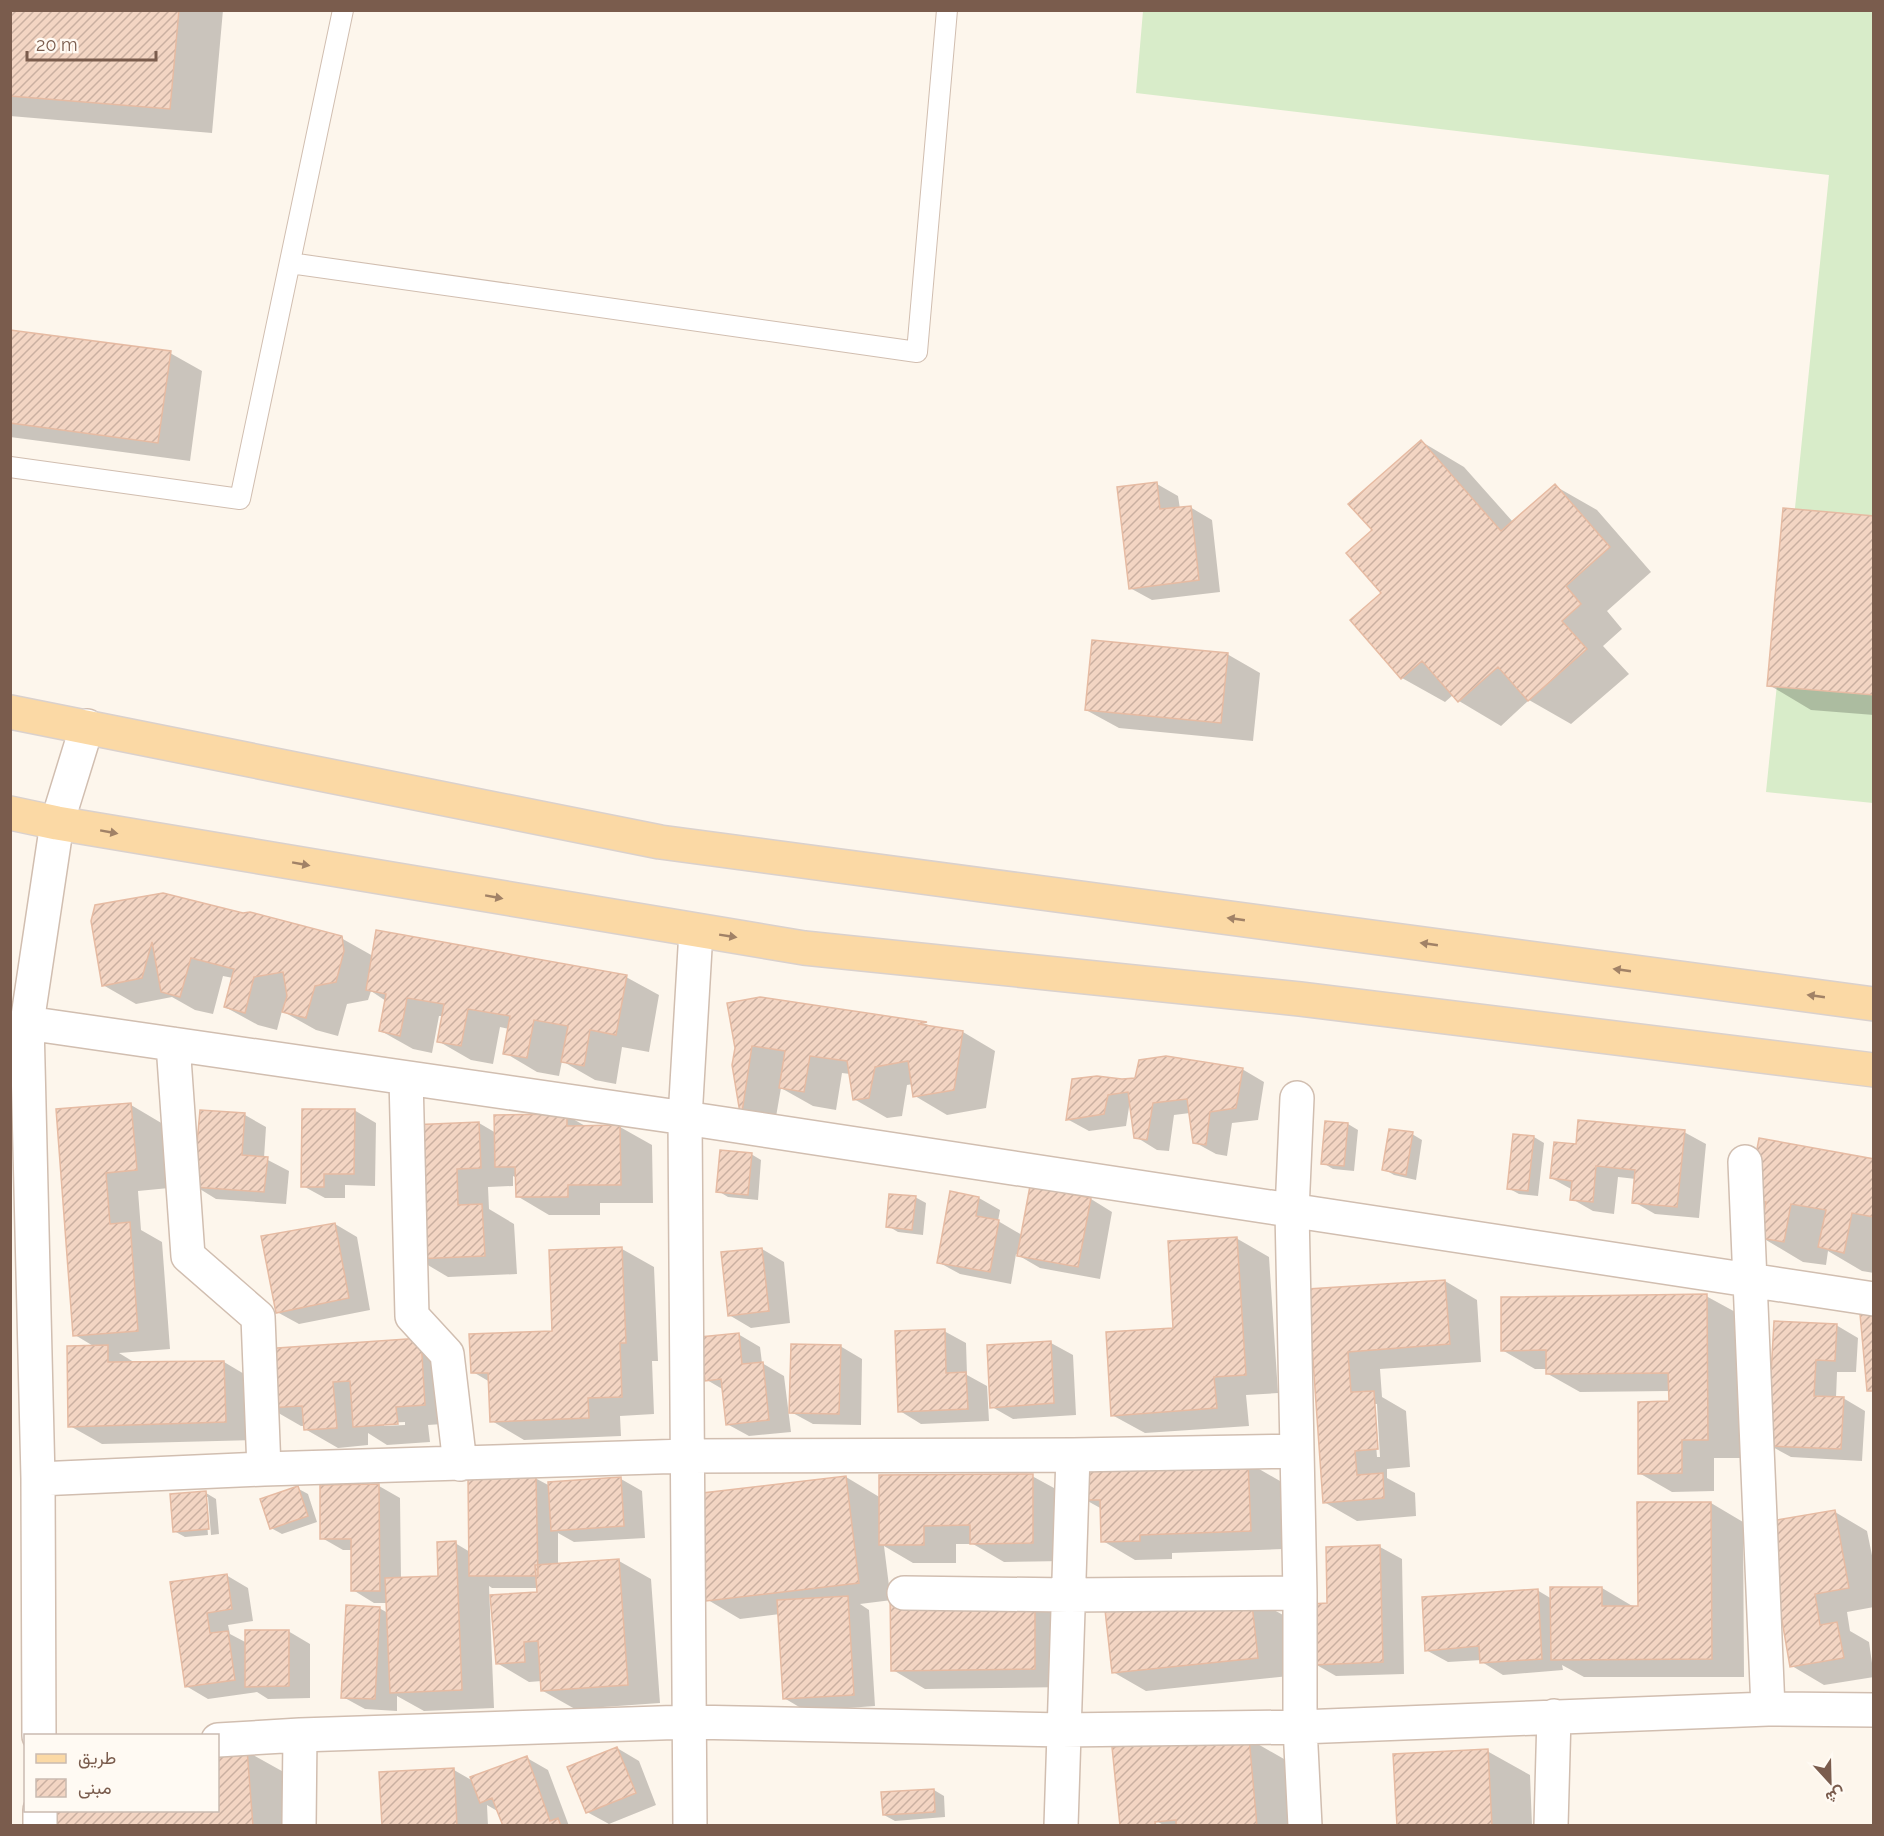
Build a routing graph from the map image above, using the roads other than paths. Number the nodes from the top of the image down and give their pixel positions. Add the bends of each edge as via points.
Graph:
1 (343, 10) edge
2 (947, 10) edge
3 (290, 264) junction
4 (10, 467) edge
5 (10, 712) edge
6 (87, 726) junction
7 (10, 813) edge
8 (57, 823) junction
9 (696, 931) junction
10 (1874, 1004) edge
11 (27, 1023) junction
12 (173, 1044) junction
13 (1874, 1070) edge
14 (406, 1078) junction
15 (1297, 1098) dead end
16 (685, 1118) junction
17 (1745, 1161) dead end
18 (1292, 1211) junction
19 (1749, 1281) junction
20 (1874, 1299) edge
21 (1297, 1451) junction
22 (1072, 1455) junction
23 (687, 1456) junction
24 (460, 1464) junction
25 (264, 1469) junction
26 (38, 1479) junction
27 (904, 1593) dead end
28 (1300, 1593) junction
29 (1069, 1595) junction
30 (1768, 1709) junction
31 (1874, 1710) edge
32 (1554, 1716) junction
33 (689, 1722) junction
34 (1300, 1727) junction
35 (1062, 1730) junction
36 (39, 1734) edge
37 (300, 1735) junction
38 (219, 1740) edge
39 (299, 1826) edge
40 (690, 1826) edge
41 (1061, 1826) edge
42 (1305, 1826) edge
43 (1551, 1826) edge

1 - 3 lane
2 - 3 lane via 917,352
3 - 4 lane via 240,499
5 - 6 main road
6 - 8 street
10 -> 6 main road via 660,842
7 - 8 main road
8 -> 9 main road
8 - 11 street
9 -> 13 main road via 804,948 1300,999
9 - 16 street
11 - 12 street
11 - 26 street
12 - 14 street
12 - 25 street via 188,1256 258,1317
14 - 16 street
14 - 24 street via 412,1316 447,1354
15 - 18 street
16 - 18 street
16 - 23 street
17 - 19 street
18 - 19 street
18 - 21 street
19 - 20 street
19 - 30 street
21 - 22 street
21 - 28 street
22 - 23 street
22 - 29 street
23 - 24 street
23 - 33 street
24 - 25 street
25 - 26 street
26 - 36 street
27 - 29 street
28 - 29 street
28 - 34 street
29 - 35 street
30 - 31 street
30 - 32 street
32 - 34 street
32 - 43 street
33 - 35 street
33 - 37 street
33 - 40 street
34 - 35 street
34 - 42 street
35 - 41 street
37 - 38 street
37 - 39 street

